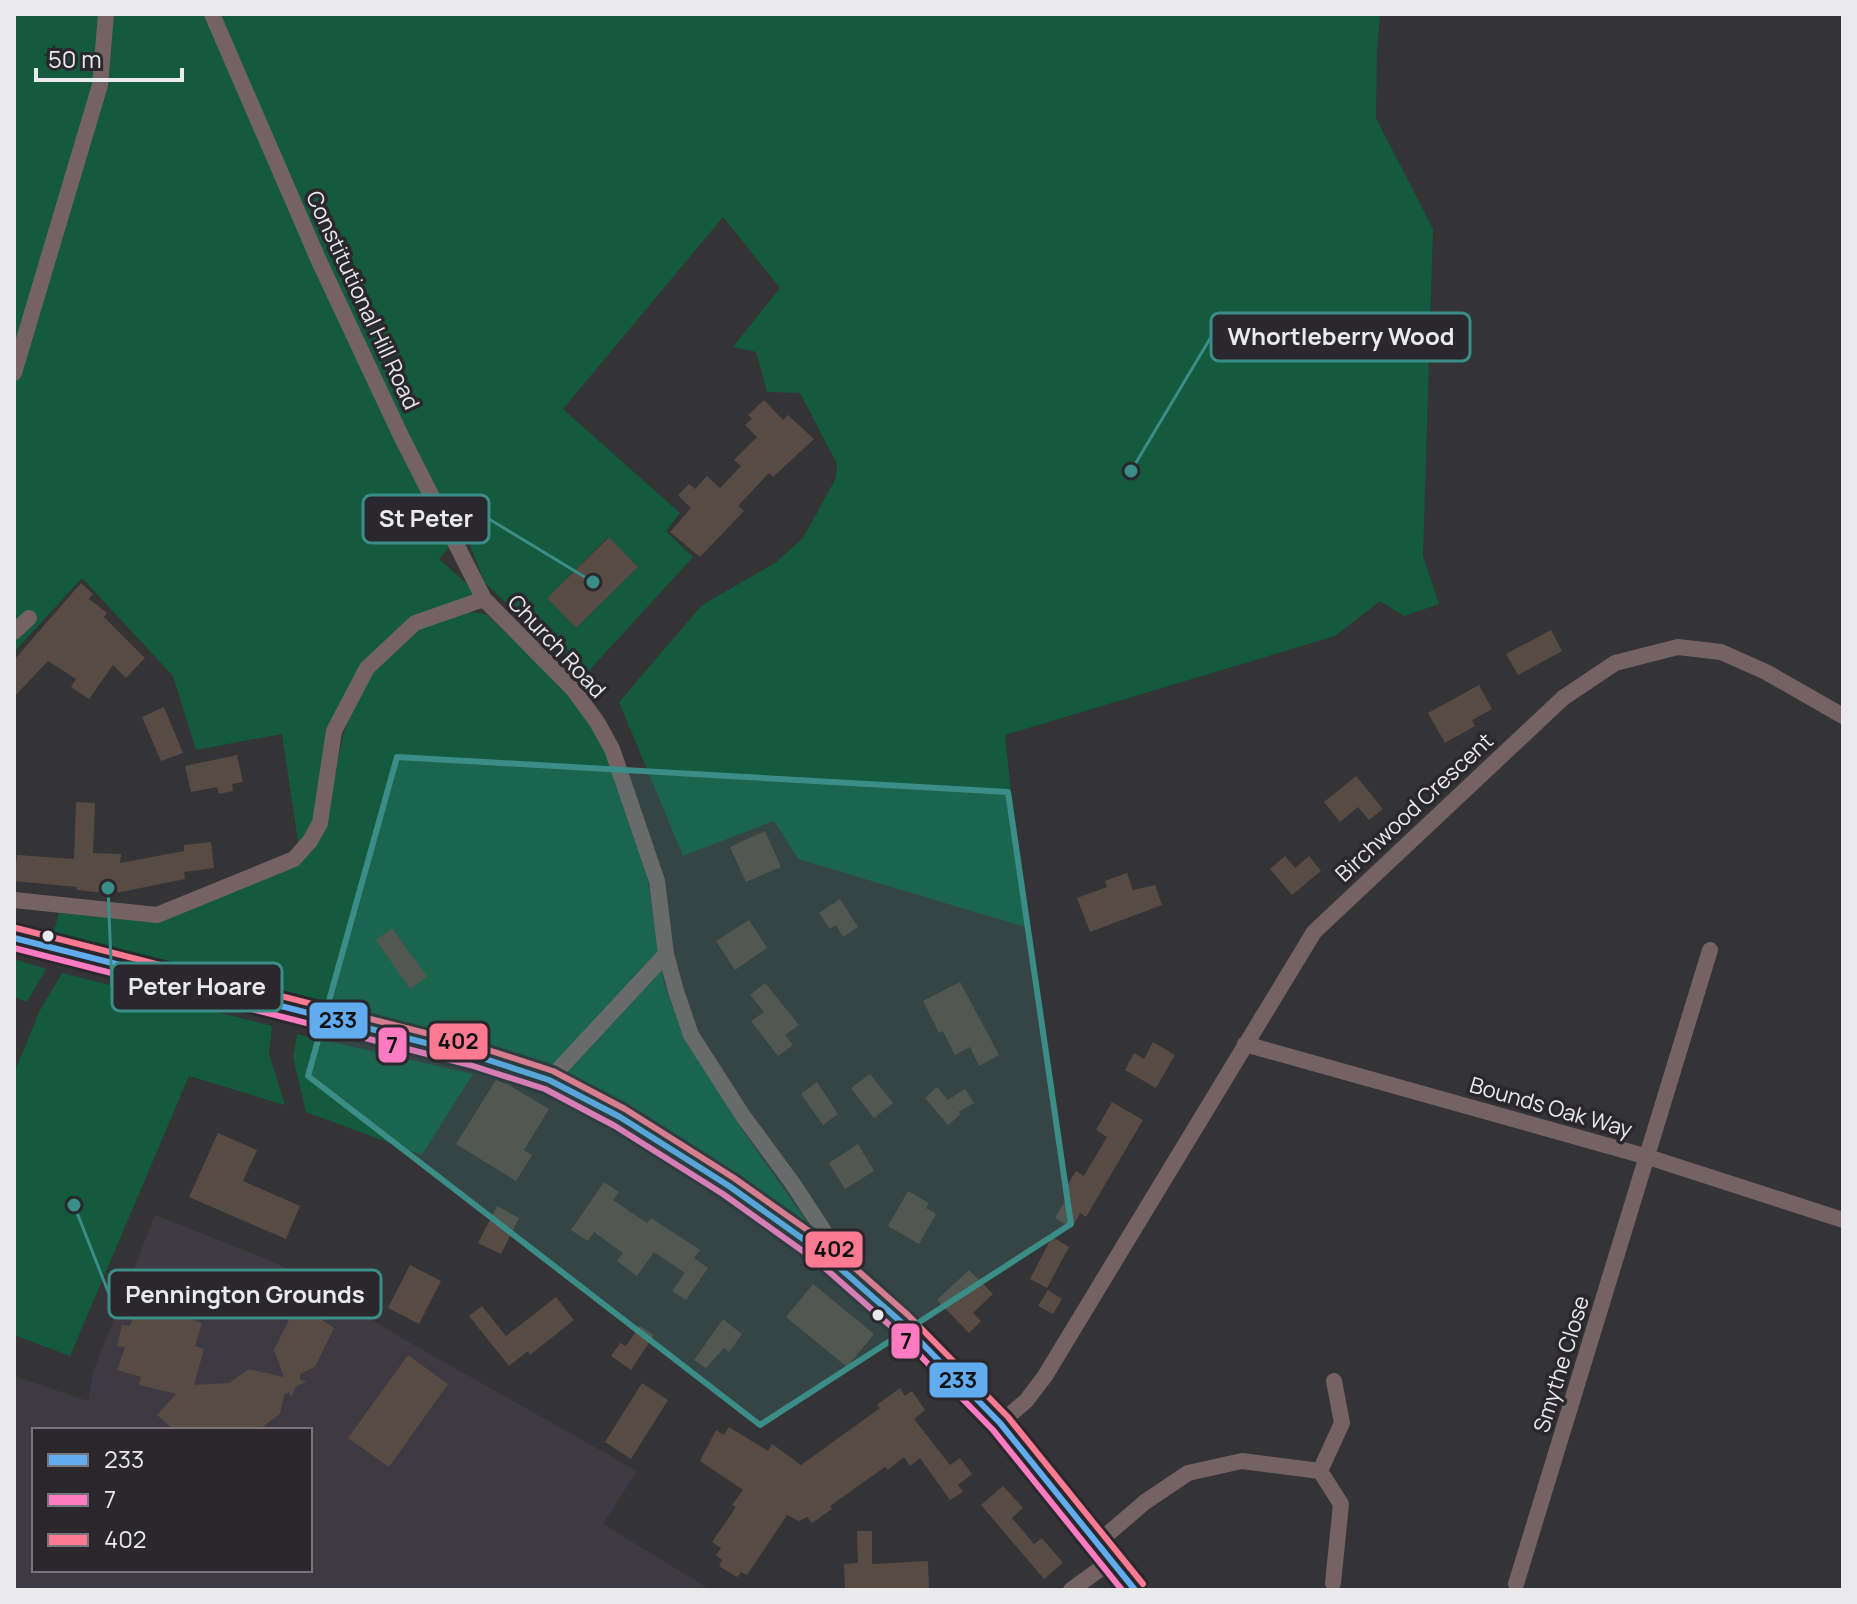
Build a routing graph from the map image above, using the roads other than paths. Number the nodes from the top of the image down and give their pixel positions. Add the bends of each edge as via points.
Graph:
1 (106, 14) edge
2 (212, 14) edge
3 (14, 373) edge
4 (484, 599) junction
5 (29, 618) dead end
6 (14, 632) edge
7 (1843, 716) edge
8 (14, 900) edge
9 (14, 938) edge
10 (1710, 950) dead end
11 (666, 954) junction
12 (1245, 1044) junction
13 (549, 1080) junction
14 (1648, 1157) junction
15 (1843, 1220) edge
16 (824, 1254) junction
17 (1334, 1381) dead end
18 (1000, 1423) junction
19 (1320, 1471) junction
20 (1103, 1553) junction
21 (1333, 1583) dead end
22 (1516, 1584) dead end
23 (1071, 1590) edge
24 (1135, 1590) edge

1 - 3 street via 100,85
2 - 4 street, Constitutional Hill Road via 331,288
4 - 8 street, Church Road via 415,623 367,668 334,731 320,823 294,859 157,915
4 - 11 street, Church Road via 573,689 612,749 657,881
5 - 6 street
7 - 12 street, Birchwood Crescent via 1721,652 1678,647 1615,663 1563,698 1314,932
9 - 13 highway via 473,1055
10 - 14 street, Smythe Close
11 - 13 street
11 - 16 street, Church Road via 691,1035 829,1239
12 - 14 street, Bounds Oak Way
12 - 18 street, Birchwood Crescent via 1045,1376
13 - 16 highway via 620,1117
14 - 15 street, Bounds Oak Way
14 - 22 street, Smythe Close
16 - 18 highway via 901,1322
17 - 19 street via 1342,1423
18 - 20 highway
19 - 20 street via 1242,1461 1188,1473 1145,1502
19 - 21 street via 1341,1504
20 - 23 street
20 - 24 highway

